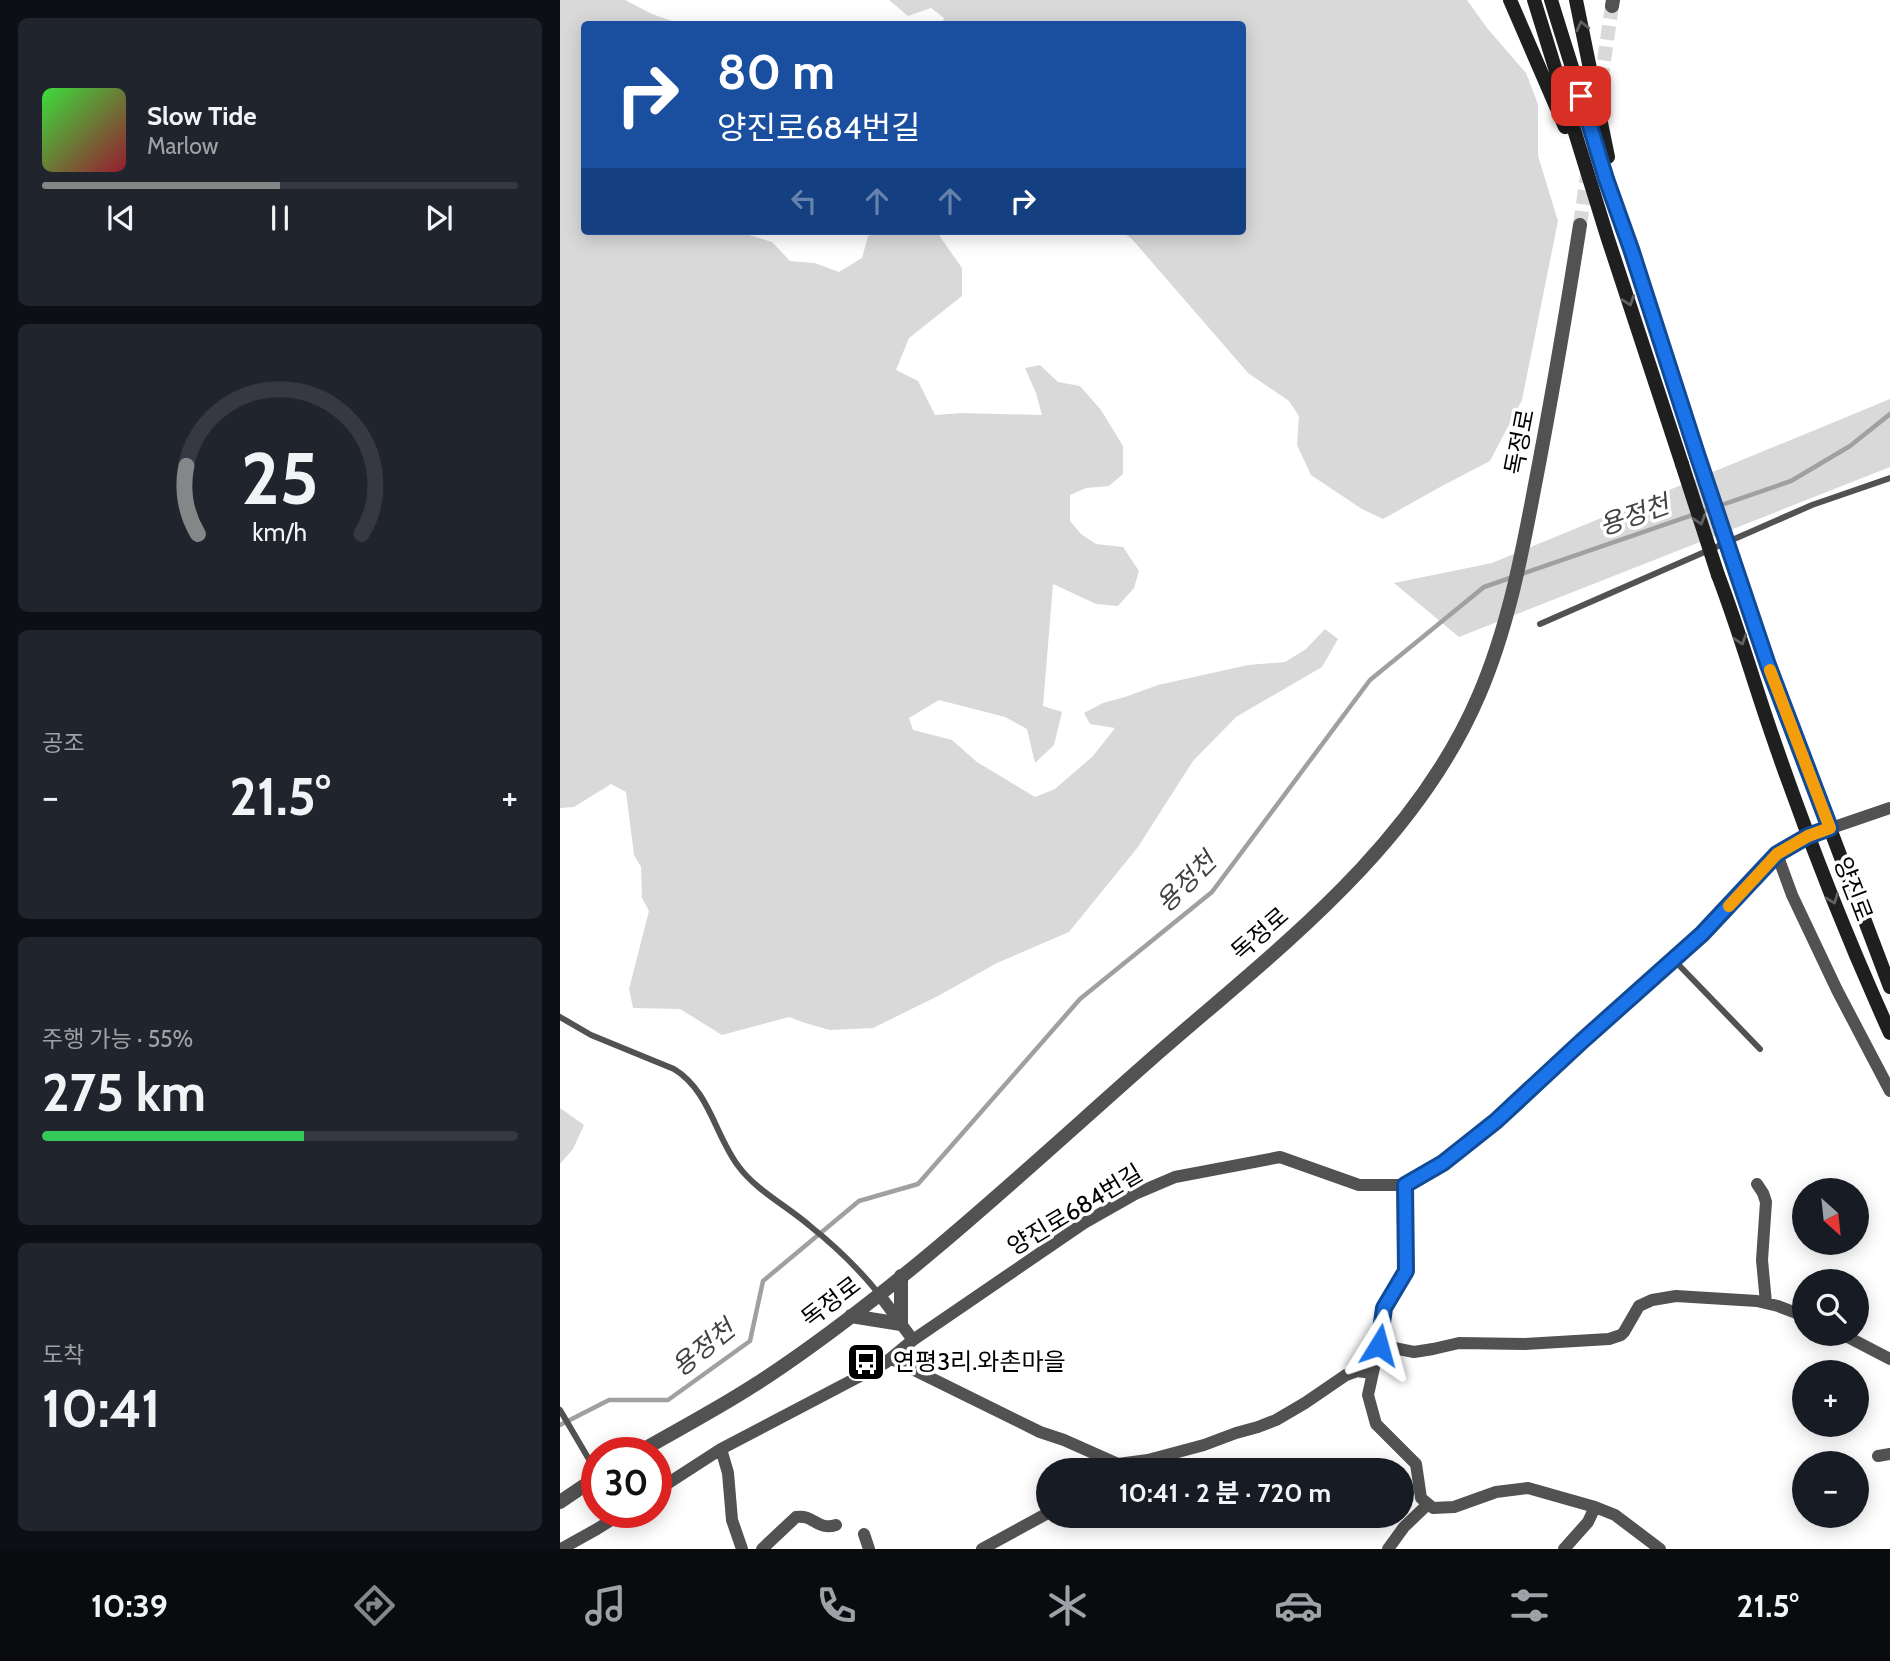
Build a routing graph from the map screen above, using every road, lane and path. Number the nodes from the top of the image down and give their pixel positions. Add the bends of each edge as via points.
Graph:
1 (1510, 0) edge
2 (1534, 0) edge
3 (1551, 0) edge
4 (1576, 0) edge
5 (1619, 214) junction
6 (1580, 225) tunnel mouth
7 (1607, 236) junction
8 (1890, 478) edge
9 (1540, 624) dead end
10 (1890, 808) edge
11 (1830, 828) junction
12 (1808, 836) junction
13 (1777, 854) junction
14 (1673, 959) junction
15 (1890, 987) edge
16 (560, 1017) edge
17 (1890, 1033) edge
18 (1760, 1049) dead end
19 (1890, 1091) edge
20 (1757, 1184) dead end
21 (1405, 1185) junction
22 (901, 1276) junction
23 (879, 1294) junction
24 (1766, 1303) junction
25 (1792, 1312) edge
26 (851, 1316) junction
27 (901, 1324) junction
28 (913, 1340) junction
29 (1379, 1345) junction
30 (1865, 1346) edge
31 (892, 1359) junction
32 (1890, 1359) edge
33 (1373, 1373) junction
34 (560, 1410) edge
35 (665, 1437) edge
36 (581, 1446) edge
37 (722, 1449) junction
38 (1099, 1458) edge
39 (1155, 1458) edge
40 (672, 1481) edge
41 (581, 1487) edge
42 (560, 1502) edge
43 (1428, 1504) junction
44 (1595, 1507) junction
45 (1036, 1520) edge
46 (836, 1525) dead end
47 (599, 1528) edge
48 (864, 1534) dead end
49 (561, 1549) edge
50 (742, 1549) edge
51 (762, 1549) edge
52 (869, 1549) edge
53 (982, 1549) edge
54 (1388, 1549) edge
55 (1564, 1549) edge
56 (1660, 1549) edge

1 - 7 main road
2 - 7 main road, 양진로
3 - 5 main road, 양진로
5 -> 4 main road
5 - 11 main road, 양진로, bridge via 1768,665
6 - 22 street, 독정로 via 1509,605 1480,694 1439,770 1373,858 1293,936
7 -> 12 main road, 양진로, bridge
8 - 9 lane via 1812,505
10 - 11 street
11 - 12 street
11 - 15 main road, 양진로
12 - 13 street
12 -> 17 main road, 양진로
13 - 14 street via 1713,924
13 - 19 street via 1836,990
14 - 18 lane
14 - 21 street via 1496,1121 1443,1163
16 - 23 lane via 686,1076 704,1100 738,1167 860,1270
20 - 24 street via 1766,1202 1762,1260
21 - 28 street, 양진로684번길 via 1359,1185 1280,1157 1175,1177 1084,1223
21 - 29 street via 1406,1271 1384,1308
22 - 23 street, 독정로
22 - 27 street
23 - 26 street, 독정로
23 - 27 street
24 - 25 street
24 - 29 street via 1676,1296 1652,1300 1636,1310 1625,1332 1609,1339 1459,1343 1414,1352
26 - 27 street
26 - 35 street, 독정로 via 756,1384
27 - 28 street
28 - 31 street, 양진로684번길
29 - 33 street
30 - 32 street
31 - 37 street, 양진로684번길
31 - 38 street
33 - 39 street via 1346,1375 1258,1427
33 - 43 street via 1368,1395 1377,1424 1416,1464 1421,1498
34 - 36 lane
37 - 40 street, 양진로684번길
37 - 50 street via 732,1520
41 - 42 street
43 - 44 street via 1454,1507 1496,1492 1528,1488
43 - 54 street
44 - 55 street
44 - 56 street via 1615,1515
45 - 53 street
46 - 51 street via 828,1528 796,1517
47 - 49 street
48 - 52 street

